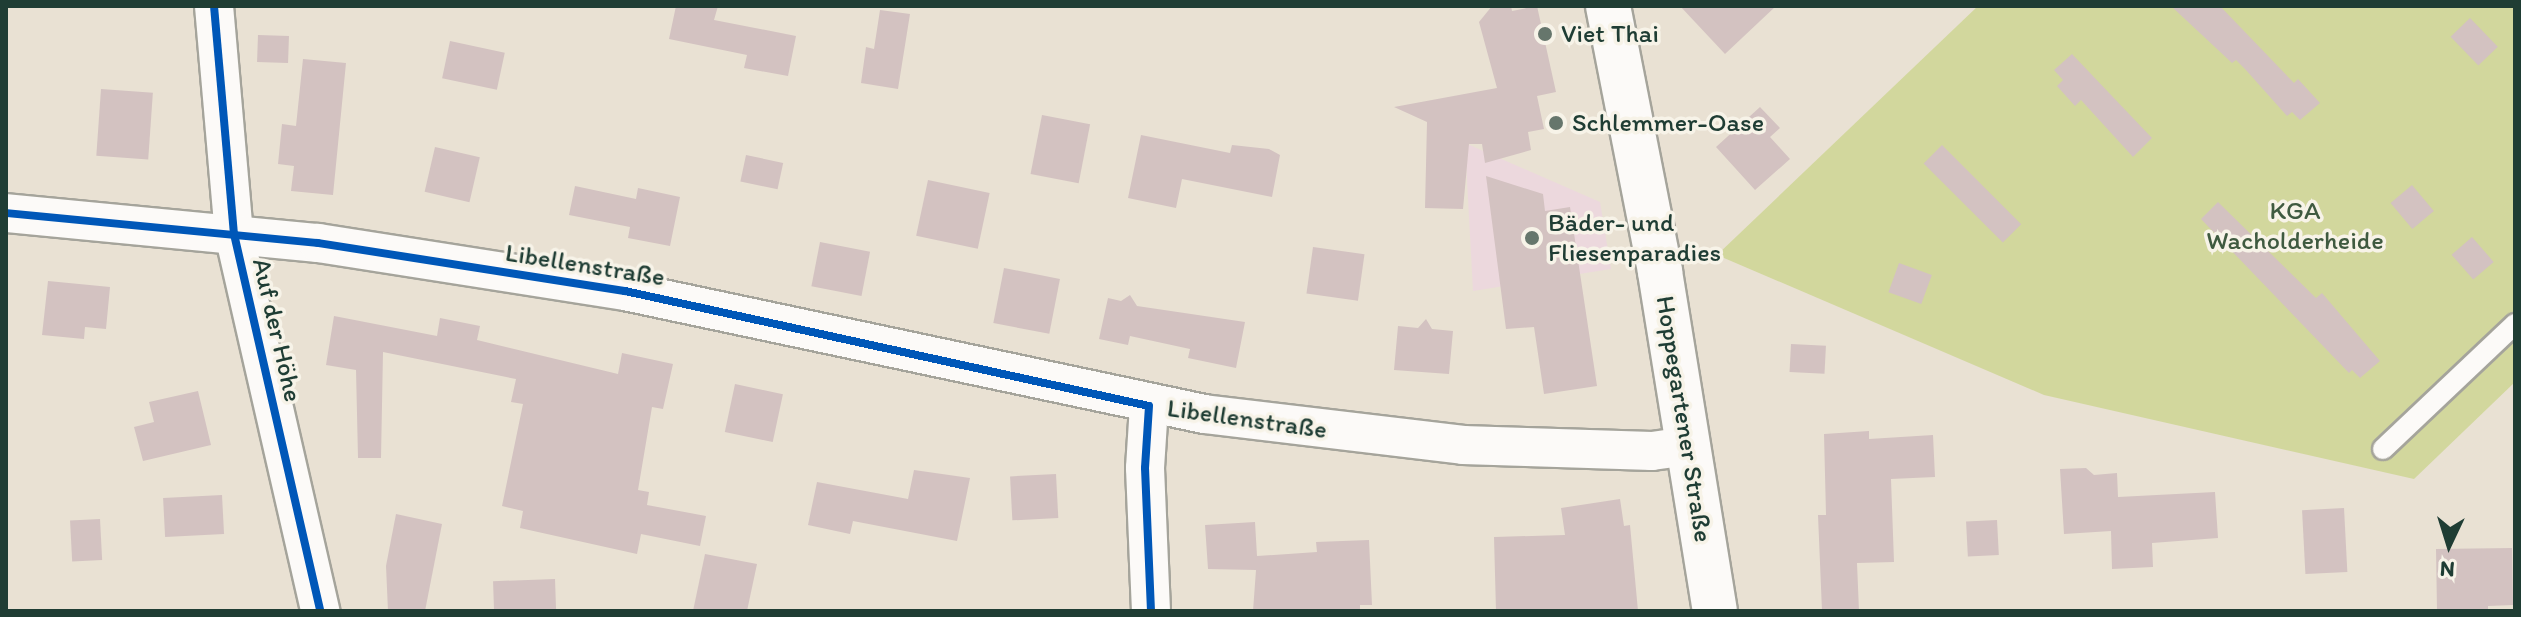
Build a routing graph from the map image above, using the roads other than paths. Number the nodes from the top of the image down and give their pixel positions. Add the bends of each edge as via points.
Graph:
1 (214, 6) edge
2 (1608, 6) edge
3 (6, 213) edge
4 (234, 234) junction
5 (2515, 324) edge
6 (1149, 406) junction
7 (1689, 446) junction
8 (2383, 449) dead end
9 (320, 611) edge
10 (1151, 611) edge
11 (1715, 611) edge

1 - 4 street, Auf der Höhe
2 - 7 main road, Hoppegartener Straße
3 - 4 street, Libellenstraße
4 - 6 street, Libellenstraße via 692,303
4 - 9 street, Auf der Höhe
5 - 8 lane
6 - 7 street, Libellenstraße via 1439,443 1583,451
6 - 10 street via 1145,468
7 - 11 main road, Hoppegartener Straße

